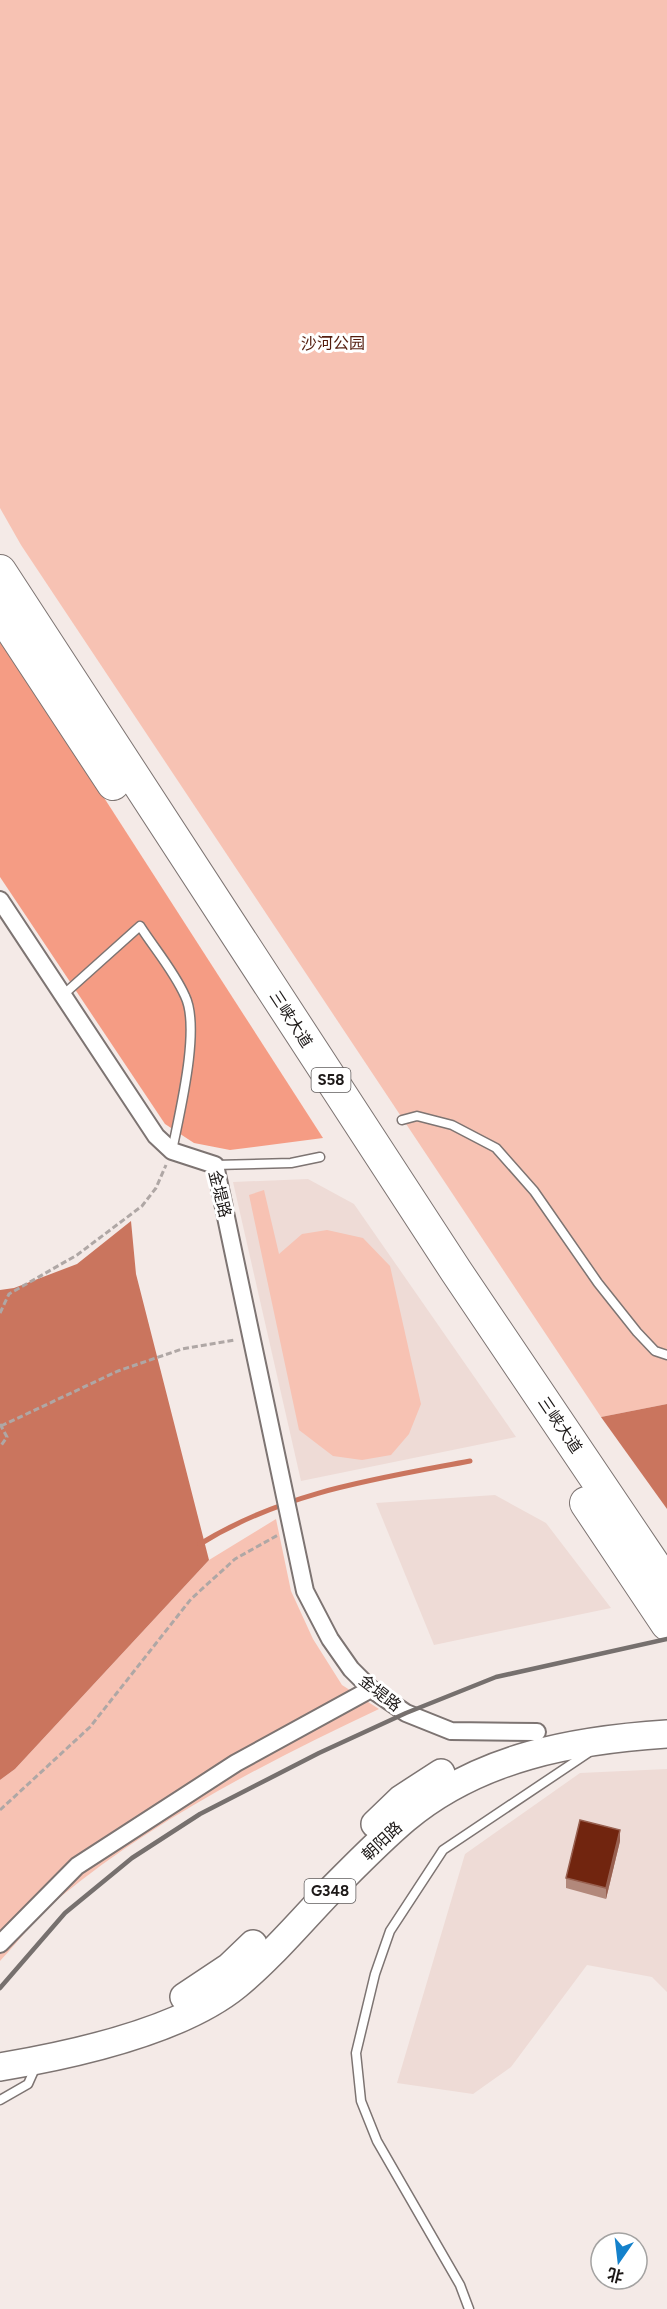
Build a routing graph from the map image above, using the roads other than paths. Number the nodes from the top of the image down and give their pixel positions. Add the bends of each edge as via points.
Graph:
1 (0, 571) edge
2 (0, 612) edge
3 (0, 900) edge
4 (63, 995) junction
5 (402, 1120) dead end
6 (172, 1151) junction
7 (320, 1157) dead end
8 (215, 1165) junction
9 (667, 1355) edge
10 (667, 1584) edge
11 (667, 1624) edge
12 (371, 1689) junction
13 (667, 1720) edge
14 (537, 1732) junction
15 (667, 1734) edge
16 (611, 1738) junction
17 (0, 1944) edge
18 (0, 2048) edge
19 (38, 2060) junction
20 (0, 2067) edge
21 (0, 2100) edge
22 (469, 2309) edge

1 - 10 highway, 三峡大道 / S58 via 456,1271
2 - 11 highway, 三峡大道 / S58 via 414,1246
3 - 4 street, 金堤路
4 - 6 street, 金堤路 via 156,1136
4 - 6 lane via 140,926 186,997 191,1018 186,1084
5 - 9 lane via 417,1116 452,1125 496,1148 534,1191 637,1332 656,1351
6 - 8 street, 金堤路
7 - 8 lane via 291,1163
8 - 12 street, 金堤路 via 305,1591 330,1639
12 - 14 street, 金堤路 via 406,1713 452,1731
12 - 17 street via 236,1763 77,1866
13 - 14 main road, 朝阳路 / G348 via 611,1722
14 - 18 main road, 朝阳路 / G348 via 459,1762 401,1798 229,1967 181,1998 131,2017
15 - 16 main road, 朝阳路 / G348
16 - 19 main road, 朝阳路 / G348 via 542,1750 464,1780 406,1818 237,1985 186,2016
16 - 22 lane via 443,1850 390,1931 375,1974 356,2053 362,2101 377,2141 460,2284
19 - 20 main road, 朝阳路 / G348
19 - 21 lane via 28,2084

